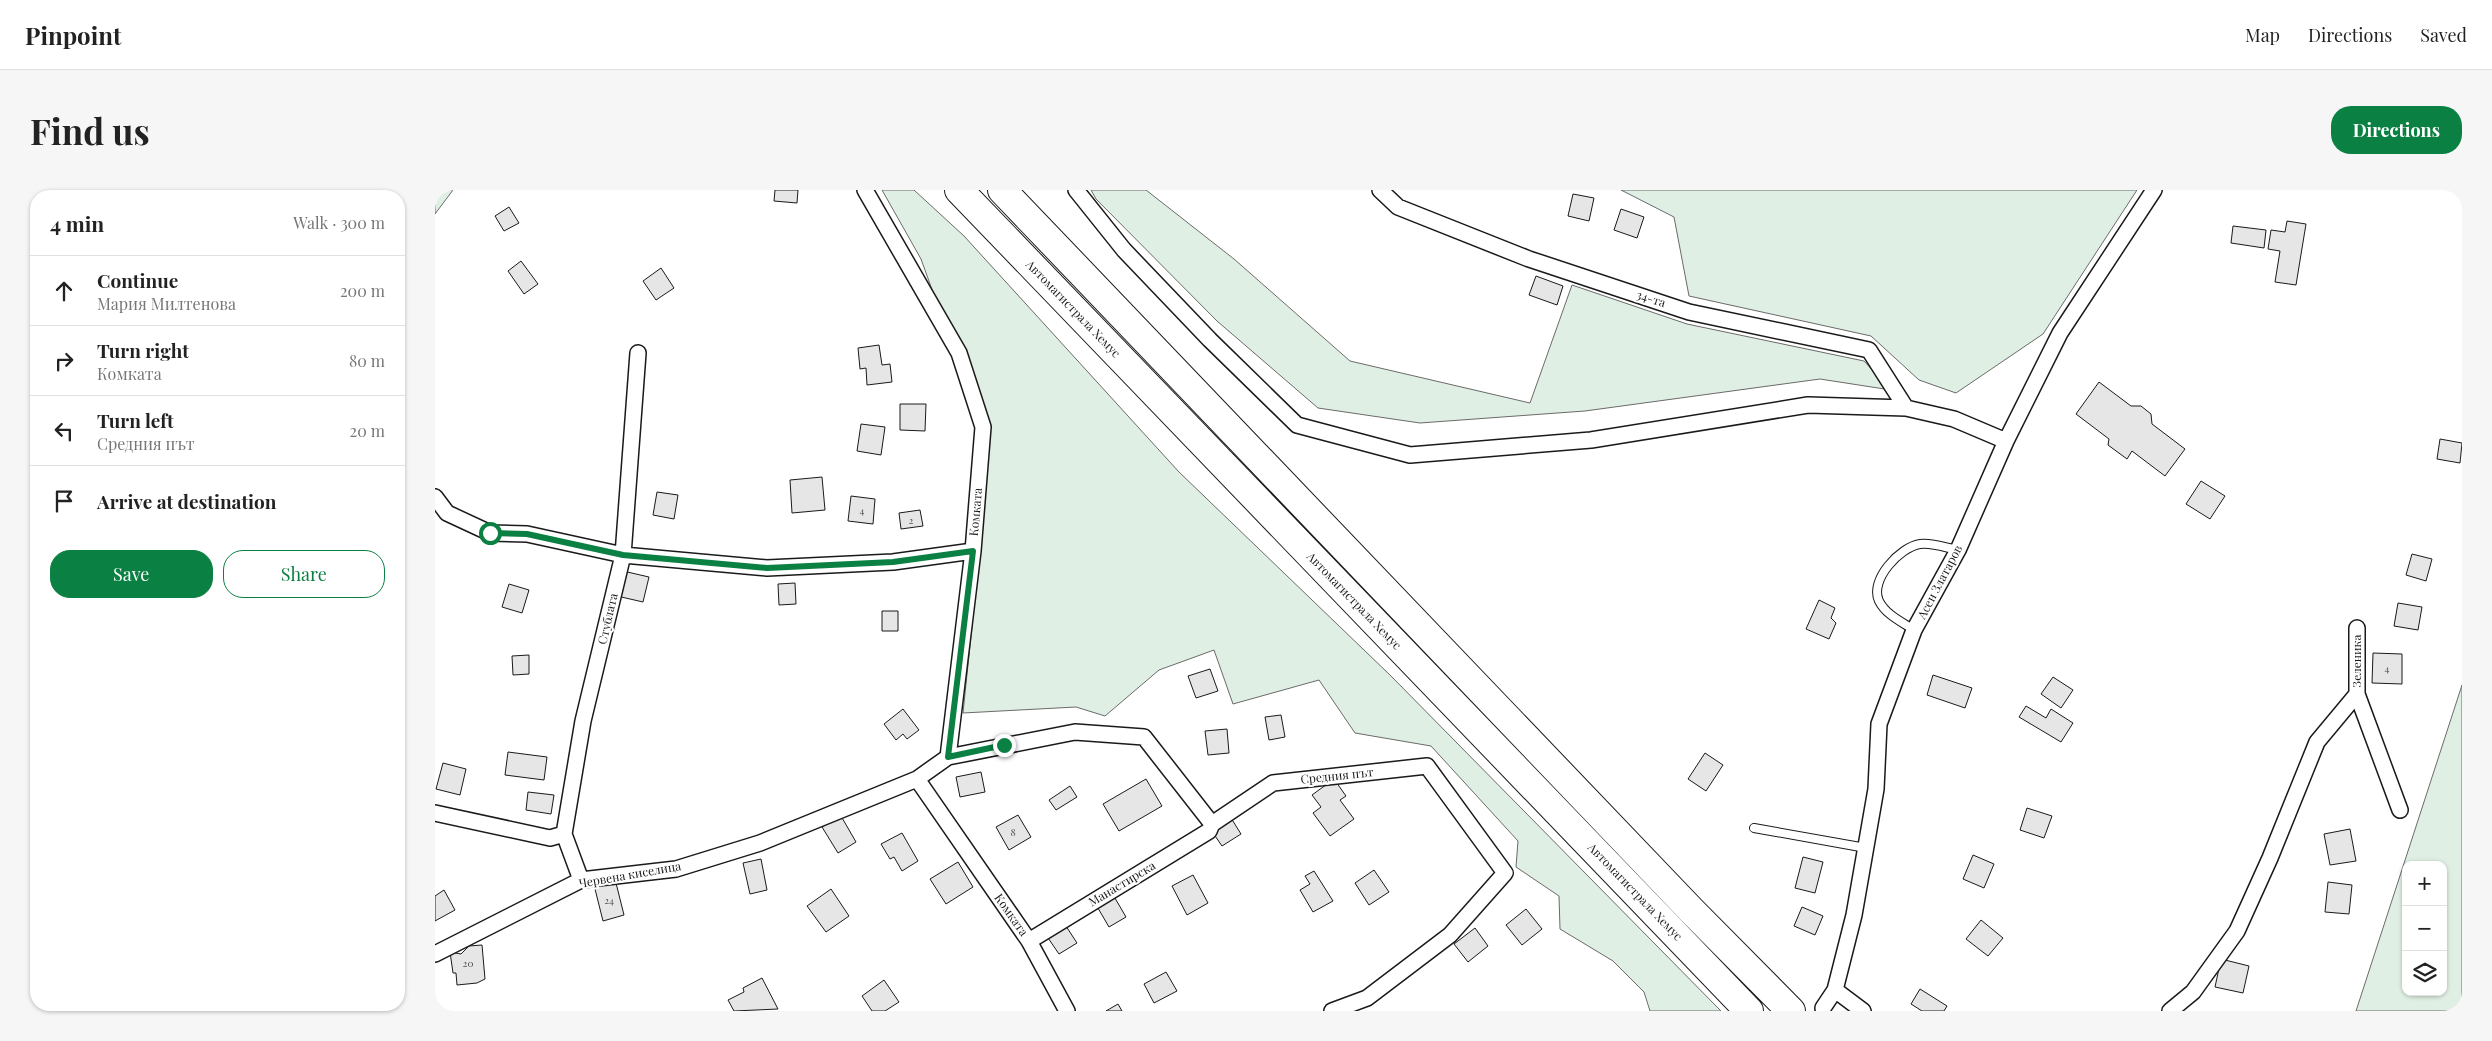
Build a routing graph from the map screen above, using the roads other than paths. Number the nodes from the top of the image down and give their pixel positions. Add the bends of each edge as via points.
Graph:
1 (865, 190) edge
2 (959, 190) edge
3 (1002, 190) edge
4 (1076, 190) edge
5 (1380, 190) edge
6 (2154, 190) edge
7 (638, 353) dead end
8 (1906, 408) junction
9 (2006, 441) junction
10 (435, 497) edge
11 (1958, 550) junction
12 (973, 551) junction
13 (623, 555) junction
14 (2357, 628) dead end
15 (1914, 630) junction
16 (2357, 694) junction
17 (948, 757) junction
18 (917, 779) junction
19 (2400, 810) dead end
20 (435, 813) edge
21 (1212, 824) junction
22 (1754, 828) dead end
23 (564, 834) junction
24 (1866, 848) junction
25 (581, 880) junction
26 (1029, 941) junction
27 (435, 954) edge
28 (1835, 990) junction
29 (1823, 1008) dead end
30 (1067, 1011) edge
31 (1333, 1011) edge
32 (1749, 1011) edge
33 (1791, 1011) edge
34 (1863, 1011) edge
35 (2170, 1011) edge

1 - 12 street, Комката via 959,353 983,427
2 - 32 highway, Автомагистрала Хемус
3 - 33 highway
4 - 8 street via 1131,257 1297,424 1411,455 1591,440 1808,405
5 - 8 street, 34-та via 1398,207 1529,259 1680,309 1869,350
6 - 9 street, Асен Златаров via 2061,333
7 - 13 street, Стублата
8 - 9 street via 1954,419
9 - 11 street, Асен Златаров
10 - 13 street via 447,513 490,533 527,534
11 - 15 street, Асен Златаров
11 - 15 lane via 1919,544 1887,564 1879,582 1878,600 1889,615
12 - 13 street via 893,562 767,568
12 - 17 street, Комката
13 - 23 street, Стублата via 583,721
14 - 16 street, Зеленика
15 - 24 street, Асен Златаров via 1879,724 1876,789
16 - 19 street
16 - 35 street via 2317,742 2237,931 2193,992
17 - 18 street
17 - 21 street via 1075,732 1145,737
18 - 25 street, Червена киселица via 760,843 676,869
18 - 26 street, Комката
20 - 23 street via 550,838
21 - 26 street, Манастирска via 1209,831
21 - 31 street, Средния път via 1273,783 1427,766 1505,873 1450,935 1367,998
22 - 24 lane
23 - 25 street, Стублата
24 - 28 street, Асен Златаров via 1854,915
25 - 27 street, Червена киселица
26 - 30 street, Комката
28 - 29 street, Асен Златаров
28 - 34 street

